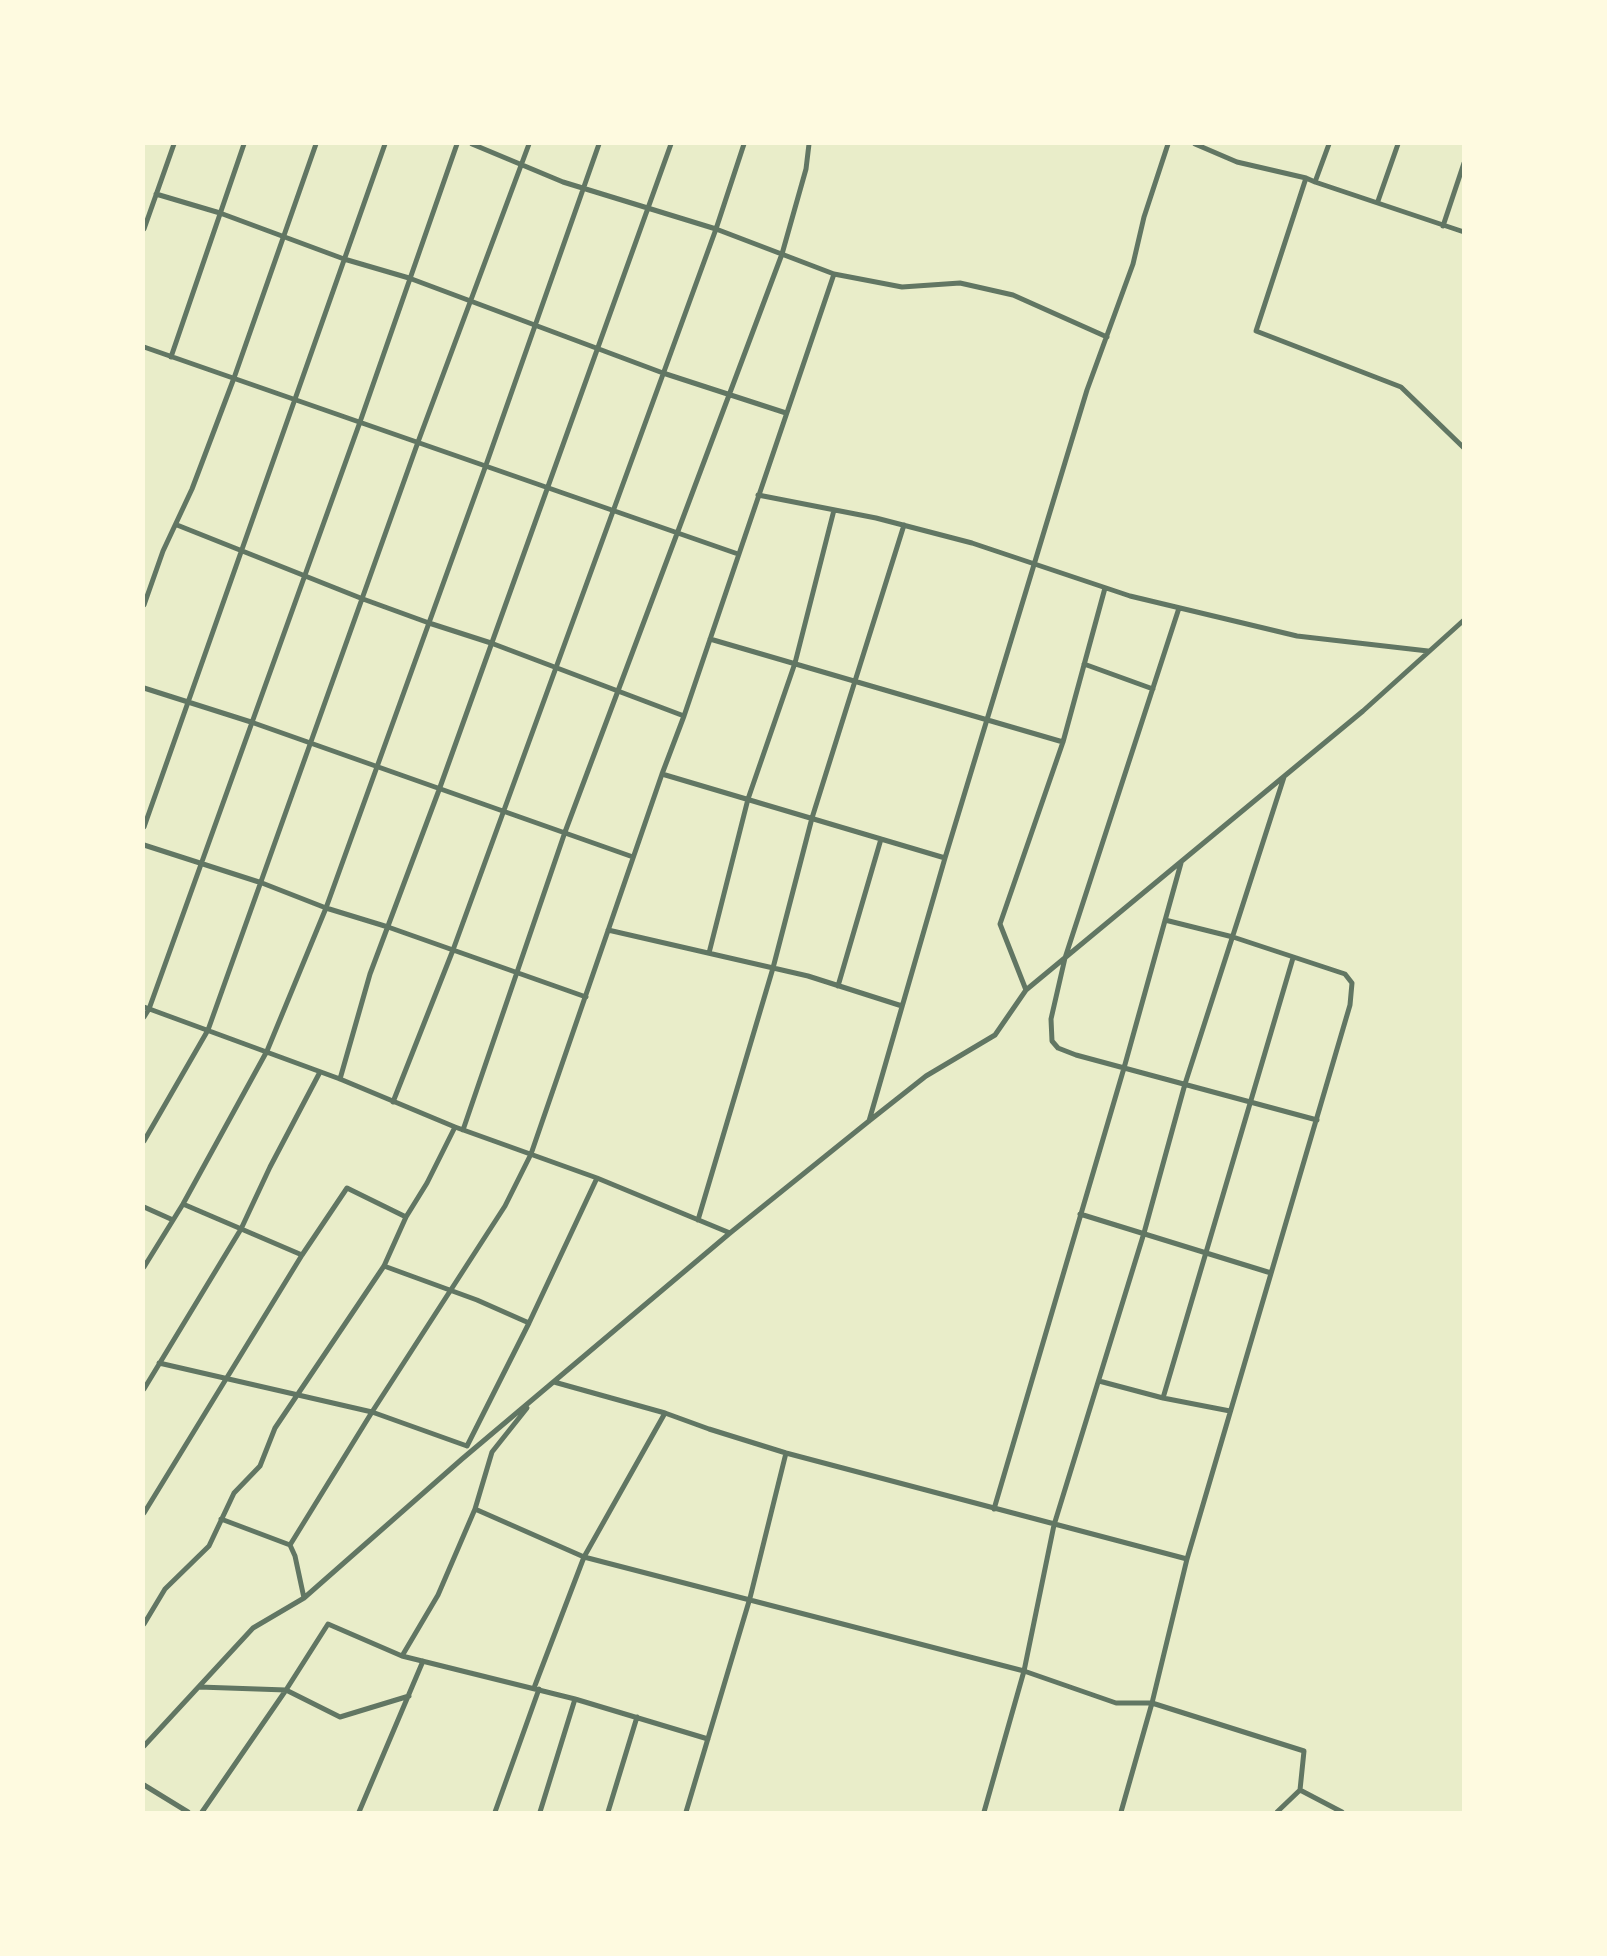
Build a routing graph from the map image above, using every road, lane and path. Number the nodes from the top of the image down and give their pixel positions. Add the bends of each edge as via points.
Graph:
1 (174, 144) edge
2 (243, 144) edge
3 (316, 144) edge
4 (385, 144) edge
5 (457, 144) edge
6 (471, 144) edge
7 (529, 144) edge
8 (599, 144) edge
9 (671, 144) edge
10 (744, 144) edge
11 (809, 144) edge
12 (1168, 144) edge
13 (1195, 144) edge
14 (1329, 144) edge
15 (1398, 144) edge
16 (1464, 163) edge
17 (521, 164) junction
18 (1306, 178) junction
19 (1315, 182) junction
20 (583, 189) junction
21 (156, 194) junction
22 (1378, 201) junction
23 (648, 208) junction
24 (220, 213) junction
25 (1443, 226) junction
26 (144, 229) edge
27 (716, 229) junction
28 (1464, 232) edge
29 (282, 236) junction
30 (782, 254) junction
31 (344, 259) junction
32 (834, 274) junction
33 (409, 278) junction
34 (471, 301) junction
35 (536, 325) junction
36 (1107, 337) junction
37 (144, 347) edge
38 (597, 347) junction
39 (171, 357) junction
40 (663, 373) junction
41 (234, 379) junction
42 (729, 394) junction
43 (295, 400) junction
44 (786, 413) junction
45 (360, 422) junction
46 (418, 442) junction
47 (1464, 448) edge
48 (486, 465) junction
49 (548, 486) junction
50 (758, 495) junction
51 (613, 509) junction
52 (834, 510) junction
53 (177, 525) junction
54 (904, 525) junction
55 (677, 531) junction
56 (242, 552) junction
57 (738, 554) junction
58 (1035, 565) junction
59 (304, 575) junction
60 (1105, 588) junction
61 (363, 599) junction
62 (144, 605) edge
63 (1179, 608) junction
64 (1464, 620) edge
65 (429, 623) junction
66 (710, 639) junction
67 (491, 643) junction
68 (1429, 651) junction
69 (795, 663) junction
70 (1084, 664) junction
71 (555, 667) junction
72 (855, 681) junction
73 (144, 688) edge
74 (1153, 689) junction
75 (617, 691) junction
76 (188, 702) junction
77 (684, 716) junction
78 (989, 719) junction
79 (251, 722) junction
80 (1063, 742) junction
81 (312, 744) junction
82 (376, 767) junction
83 (662, 774) junction
84 (1285, 776) junction
85 (439, 790) junction
86 (748, 799) junction
87 (502, 813) junction
88 (812, 818) junction
89 (144, 827) edge
90 (565, 832) junction
91 (881, 839) junction
92 (144, 845) edge
93 (633, 857) junction
94 (945, 858) junction
95 (1181, 863) junction
96 (200, 864) junction
97 (262, 883) junction
98 (326, 908) junction
99 (1165, 920) junction
100 (387, 927) junction
101 (608, 930) junction
102 (1234, 937) junction
103 (453, 950) junction
104 (709, 953) junction
105 (1065, 958) junction
106 (1293, 958) junction
107 (773, 968) junction
108 (519, 973) junction
109 (838, 986) junction
110 (1026, 990) junction
111 (586, 997) junction
112 (902, 1006) junction
113 (146, 1008) edge
114 (144, 1017) edge
115 (208, 1030) junction
116 (267, 1051) junction
117 (1124, 1068) junction
118 (320, 1072) junction
119 (340, 1079) junction
120 (1185, 1084) junction
121 (393, 1102) junction
122 (1251, 1102) junction
123 (869, 1121) junction
124 (1317, 1121) junction
125 (455, 1127) junction
126 (463, 1130) junction
127 (144, 1141) edge
128 (531, 1154) junction
129 (597, 1178) junction
130 (183, 1204) junction
131 (144, 1207) edge
132 (1080, 1214) junction
133 (406, 1217) junction
134 (173, 1220) junction
135 (698, 1220) junction
136 (241, 1229) junction
137 (730, 1233) junction
138 (1144, 1233) junction
139 (1206, 1253) junction
140 (302, 1255) junction
141 (384, 1266) junction
142 (144, 1267) edge
143 (1271, 1273) junction
144 (452, 1291) junction
145 (529, 1323) junction
146 (159, 1363) junction
147 (225, 1379) junction
148 (1099, 1381) junction
149 (554, 1382) junction
150 (144, 1389) edge
151 (298, 1395) junction
152 (536, 1396) junction
153 (1163, 1398) junction
154 (1230, 1411) junction
155 (372, 1412) junction
156 (665, 1413) junction
157 (467, 1446) junction
158 (786, 1453) junction
159 (462, 1459) junction
160 (475, 1509) junction
161 (994, 1509) junction
162 (144, 1513) edge
163 (220, 1518) junction
164 (1054, 1525) junction
165 (290, 1545) junction
166 (584, 1557) junction
167 (1187, 1559) junction
168 (304, 1598) junction
169 (750, 1598) junction
170 (144, 1625) edge
171 (402, 1656) junction
172 (423, 1661) junction
173 (1024, 1671) junction
174 (199, 1687) junction
175 (536, 1688) junction
176 (286, 1690) junction
177 (409, 1696) junction
178 (575, 1699) junction
179 (1152, 1703) junction
180 (637, 1717) junction
181 (708, 1739) junction
182 (144, 1746) edge
183 (144, 1785) edge
184 (1300, 1790) junction
185 (188, 1812) edge
186 (202, 1812) edge
187 (359, 1812) edge
188 (495, 1812) edge
189 (540, 1812) edge
190 (608, 1812) edge
191 (686, 1812) edge
192 (984, 1812) edge
193 (1121, 1812) edge
194 (1277, 1812) edge
195 (1342, 1812) edge

1 - 21 street
2 - 24 street
3 - 29 street
4 - 31 street
5 - 33 street
6 - 17 street
7 - 17 street
8 - 20 street
9 - 23 street
10 - 27 street
11 - 30 street
12 - 36 street
13 - 18 street via 1237,162
14 - 19 street
15 - 22 street
16 - 25 street
17 - 20 street
17 - 34 street
18 - 19 street
18 - 47 street via 1256,331 1401,387
19 - 22 street
20 - 23 street
20 - 35 street
21 - 24 street
21 - 26 street
22 - 25 street
23 - 27 street
23 - 38 street
24 - 29 street
24 - 39 street
25 - 28 street
27 - 30 street
27 - 40 street
29 - 31 street
29 - 41 street
30 - 32 street
30 - 42 street
31 - 33 street
31 - 43 street
32 - 36 street via 902,287 960,283 1013,295
32 - 44 street
33 - 34 street
33 - 45 street
34 - 35 street
34 - 46 street
35 - 38 street
35 - 48 street
36 - 58 street
37 - 39 street
38 - 40 street
38 - 49 street
39 - 41 street
40 - 42 street
40 - 51 street
41 - 43 street
41 - 53 street
42 - 44 street
42 - 55 street
43 - 45 street
43 - 56 street
44 - 50 street
45 - 46 street
45 - 59 street
46 - 48 street
46 - 61 street
48 - 49 street
48 - 65 street
49 - 51 street
49 - 67 street
50 - 52 street
50 - 57 street
51 - 55 street
51 - 71 street
52 - 54 street
52 - 69 street
53 - 56 street
53 - 62 street
54 - 58 street
54 - 72 street
55 - 57 street
55 - 75 street
56 - 59 street
56 - 76 street
57 - 66 street
58 - 60 street
58 - 78 street
59 - 61 street
59 - 79 street
60 - 63 street
60 - 70 street
61 - 65 street
61 - 81 street
63 - 68 street via 1297,636
63 - 74 street
64 - 68 street
65 - 67 street
65 - 82 street
66 - 69 street
66 - 77 street
67 - 71 street
67 - 85 street
68 - 84 street
69 - 72 street
69 - 86 street
70 - 74 street
70 - 80 street
71 - 75 street
71 - 87 street
72 - 78 street
72 - 88 street
73 - 76 street
74 - 105 street
75 - 77 street
75 - 90 street
76 - 79 street
76 - 89 street
77 - 83 street
78 - 80 street
78 - 94 street
79 - 81 street
79 - 96 street
80 - 110 street via 1000,924
81 - 82 street
81 - 97 street
82 - 85 street
82 - 98 street
83 - 86 street
83 - 93 street
84 - 95 street
84 - 102 street
85 - 87 street
85 - 100 street
86 - 88 street
86 - 104 street
87 - 90 street
87 - 103 street
88 - 91 street
88 - 107 street
90 - 93 street
90 - 108 street
91 - 94 street
91 - 109 street
92 - 96 street
93 - 101 street
94 - 112 street
95 - 99 street
95 - 105 street
96 - 97 street
96 - 113 street
97 - 98 street
97 - 115 street
98 - 100 street
98 - 116 street
99 - 102 street
99 - 117 street
100 - 103 street
100 - 119 street
101 - 104 street
101 - 111 street
102 - 106 street
102 - 120 street
103 - 108 street
103 - 121 street
104 - 107 street
105 - 110 street
105 - 117 street via 1051,1019 1052,1041 1076,1055
106 - 122 street
106 - 124 street via 1345,974 1352,983
107 - 109 street
107 - 135 street
108 - 111 street
108 - 126 street
109 - 112 street
110 - 123 street via 995,1035 926,1076
111 - 128 street
112 - 123 street
113 - 114 street
113 - 115 street
115 - 116 street
115 - 127 street
116 - 118 street
116 - 130 street
117 - 120 street
117 - 132 street
118 - 119 street
118 - 136 street
119 - 121 street
120 - 122 street
120 - 138 street
121 - 125 street
122 - 124 street
122 - 139 street
123 - 137 street
124 - 143 street
125 - 126 street
125 - 133 street
126 - 128 street
128 - 129 street
128 - 144 street
129 - 135 street
129 - 145 street
130 - 134 street
130 - 136 street
131 - 134 street
132 - 138 street
132 - 161 street
133 - 140 street via 347,1188
133 - 141 street
134 - 142 street
135 - 137 street
136 - 140 street
136 - 146 street
137 - 149 street
138 - 139 street
138 - 148 street
139 - 143 street
139 - 153 street
140 - 147 street
141 - 144 street
141 - 151 street
143 - 154 street
144 - 145 street
144 - 155 street
145 - 157 street
146 - 147 street
146 - 150 street
147 - 151 street
147 - 162 street
148 - 153 street
148 - 164 street
149 - 152 street
149 - 156 street
151 - 155 street
151 - 163 street via 275,1428 260,1466 234,1493
152 - 159 street
152 - 160 street via 492,1452
153 - 154 street
154 - 167 street
155 - 157 street
155 - 165 street
156 - 158 street
156 - 166 street
157 - 159 street
158 - 161 street
158 - 169 street
159 - 168 street
160 - 166 street
160 - 171 street via 438,1595
161 - 164 street
163 - 165 street
163 - 170 street via 209,1546 164,1589
164 - 167 street
164 - 173 street
165 - 168 street
166 - 169 street
166 - 175 street
167 - 179 street
168 - 174 street via 253,1628
169 - 173 street
169 - 181 street
171 - 172 street
171 - 176 street via 328,1624
172 - 175 street
172 - 177 street
173 - 179 street via 1116,1703
173 - 192 street
174 - 176 street
174 - 182 street
175 - 178 street
175 - 188 street
176 - 177 street via 340,1717
176 - 186 street
177 - 187 street
178 - 180 street
178 - 189 street
179 - 184 street via 1304,1751
179 - 193 street
180 - 181 street
180 - 190 street
181 - 191 street
183 - 185 street
184 - 194 street
184 - 195 street

